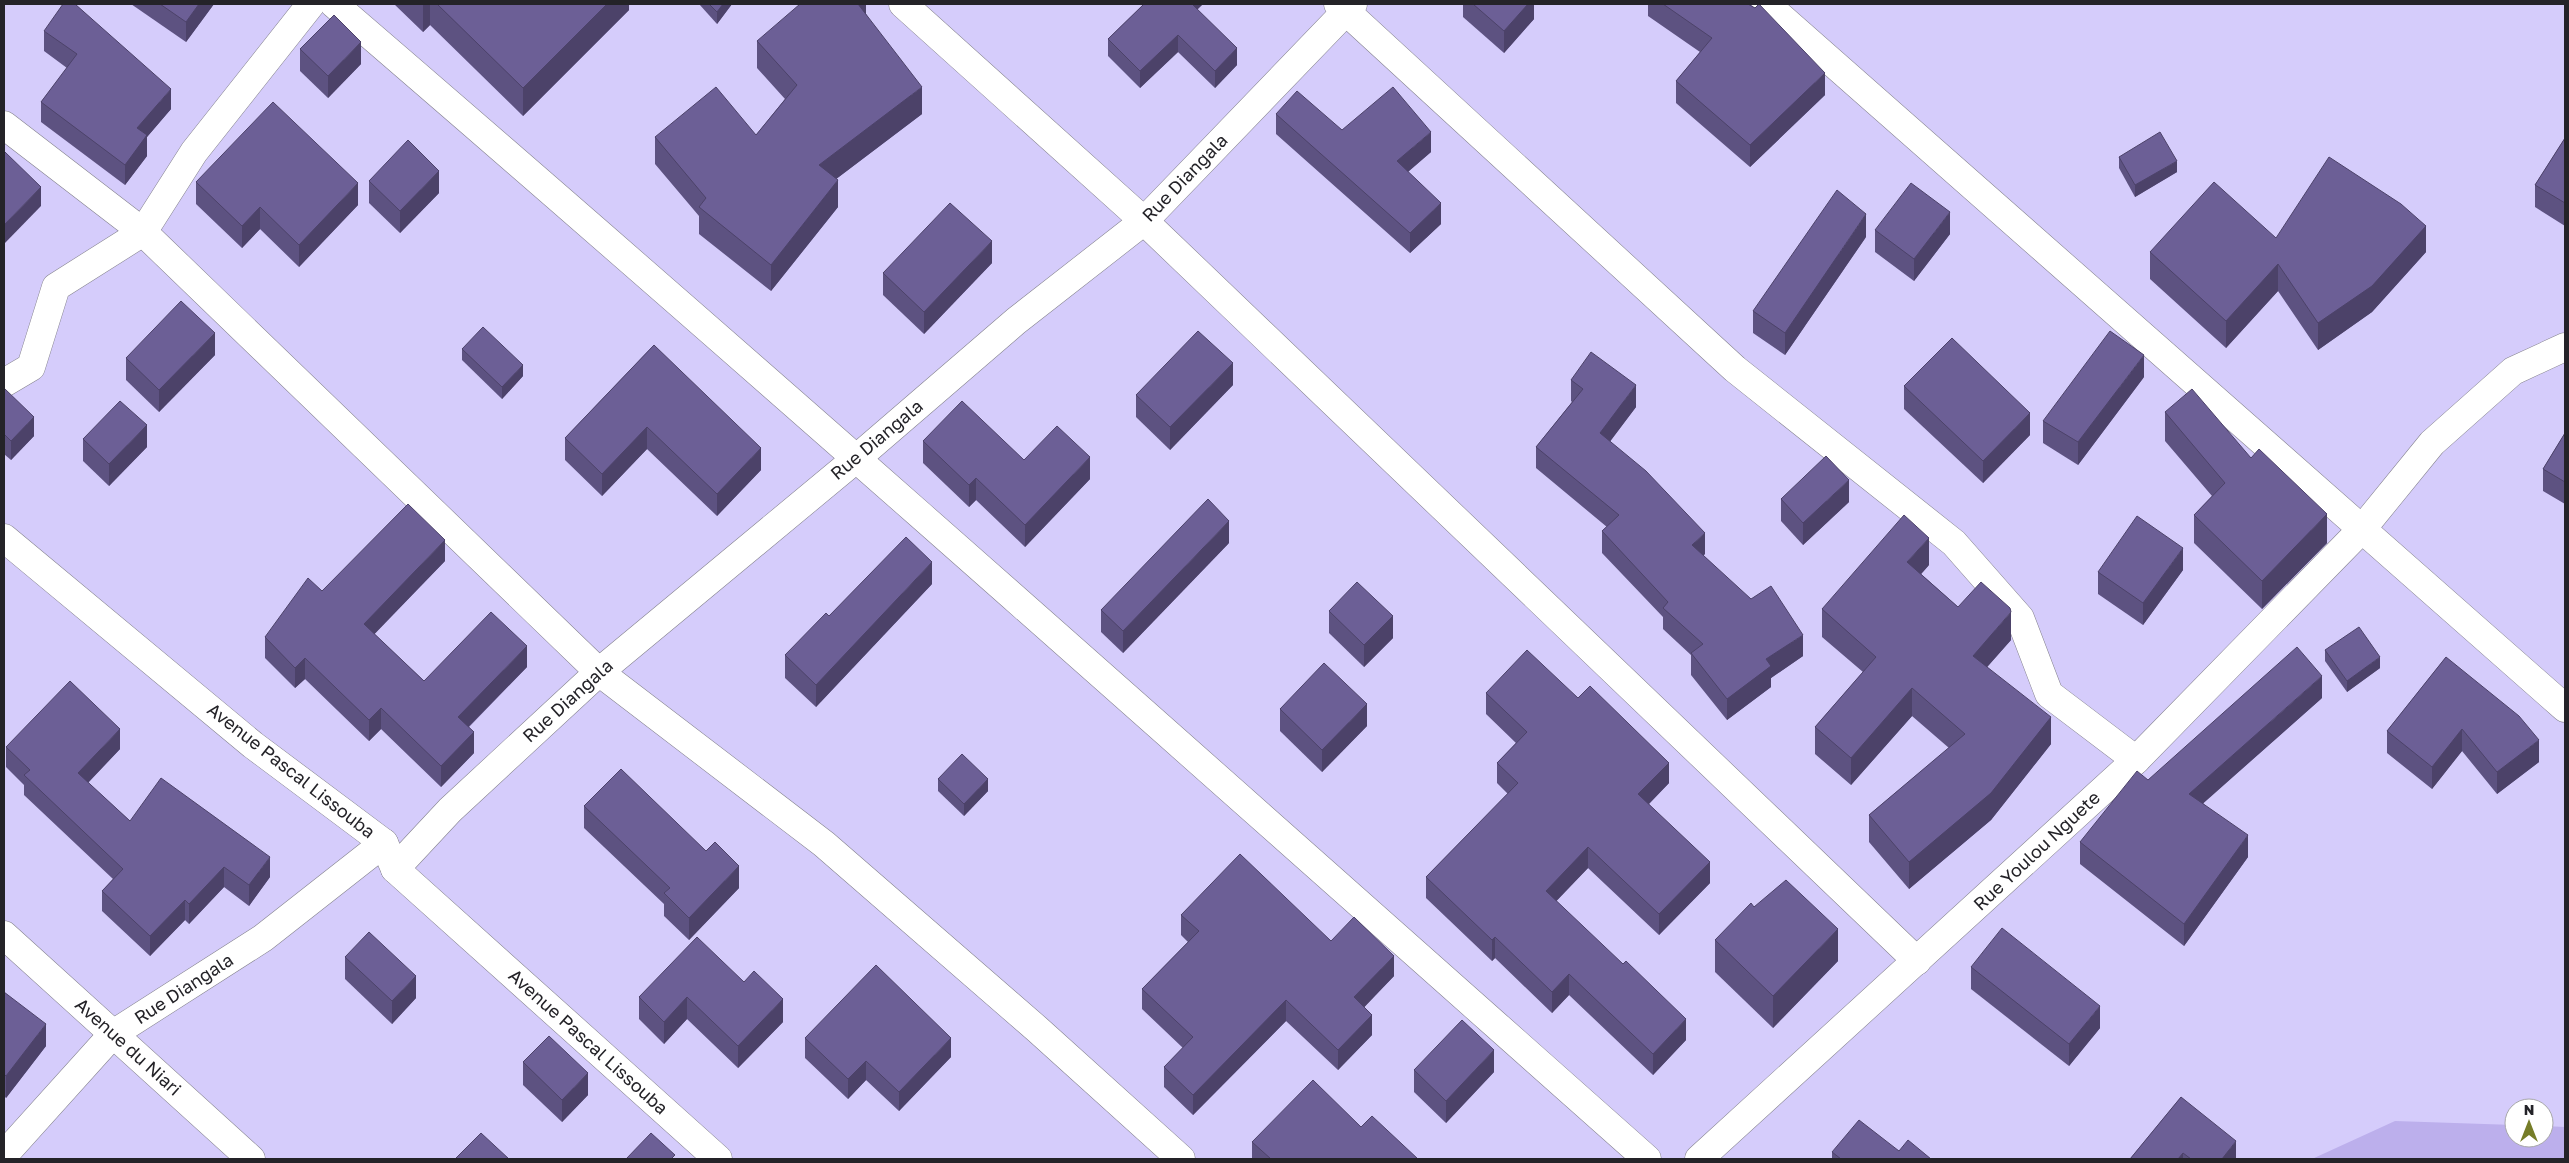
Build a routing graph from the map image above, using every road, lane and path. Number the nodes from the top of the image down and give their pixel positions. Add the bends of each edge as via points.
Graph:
1 (311, 4) edge
2 (334, 4) edge
3 (903, 4) edge
4 (1766, 4) edge
5 (1346, 6) edge
6 (4, 124) edge
7 (1144, 222) junction
8 (143, 232) junction
9 (2565, 347) edge
10 (4, 383) edge
11 (857, 458) junction
12 (2362, 529) junction
13 (4, 538) edge
14 (599, 672) junction
15 (2565, 708) edge
16 (2136, 760) junction
17 (384, 843) junction
18 (395, 869) junction
19 (4, 935) edge
20 (1917, 960) junction
21 (113, 1034) junction
22 (4, 1155) edge
23 (252, 1159) edge
24 (718, 1159) edge
25 (1181, 1159) edge
26 (1647, 1159) edge
27 (1699, 1159) edge

1 - 8 street via 194,152
2 - 11 street
3 - 7 street
4 - 12 street
5 - 7 street, Rue Diangala
5 - 16 street via 1735,369 1954,543 2020,618 2049,694
6 - 8 street
7 - 11 street, Rue Diangala via 1016,321
7 - 20 street
8 - 10 street via 56,286 31,367
8 - 14 street
9 - 12 street, Rue Youlou Nguete via 2513,371 2432,443
11 - 14 street, Rue Diangala
11 - 26 street
12 - 15 street
12 - 16 street, Rue Youlou Nguete
13 - 17 street, Avenue Pascal Lissouba via 253,745
14 - 18 street, Rue Diangala via 450,810
14 - 25 street via 824,844
16 - 20 street, Rue Youlou Nguete
17 - 18 street, Avenue Pascal Lissouba
17 - 21 street, Rue Diangala via 263,938
18 - 24 street, Avenue Pascal Lissouba
19 - 21 street, Avenue du Niari
20 - 27 street, Rue Youlou Nguete
21 - 22 street, Rue Diangala
21 - 23 street, Avenue du Niari

